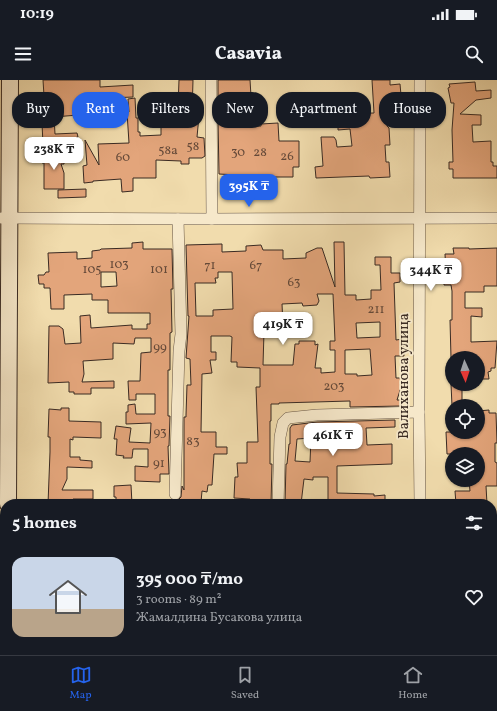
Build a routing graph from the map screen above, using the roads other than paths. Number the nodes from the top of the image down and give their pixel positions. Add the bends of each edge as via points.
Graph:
1 (10, 80) edge
2 (211, 80) edge
3 (420, 80) edge
4 (5, 218) edge
5 (497, 218) edge
6 (178, 219) junction
7 (212, 219) junction
8 (420, 219) junction
9 (418, 412) junction
10 (175, 494) dead end
11 (8, 499) edge
12 (278, 499) edge
13 (420, 499) edge

1 - 4 main road
2 - 7 street
3 - 8 street, Валиханова улица
4 - 6 street
4 - 11 main road
5 - 8 street
6 - 7 street
6 - 10 street via 181,334
7 - 8 street
8 - 9 street, Валиханова улица
9 - 12 street via 317,414 288,418 283,423 280,437
9 - 13 street, Валиханова улица

